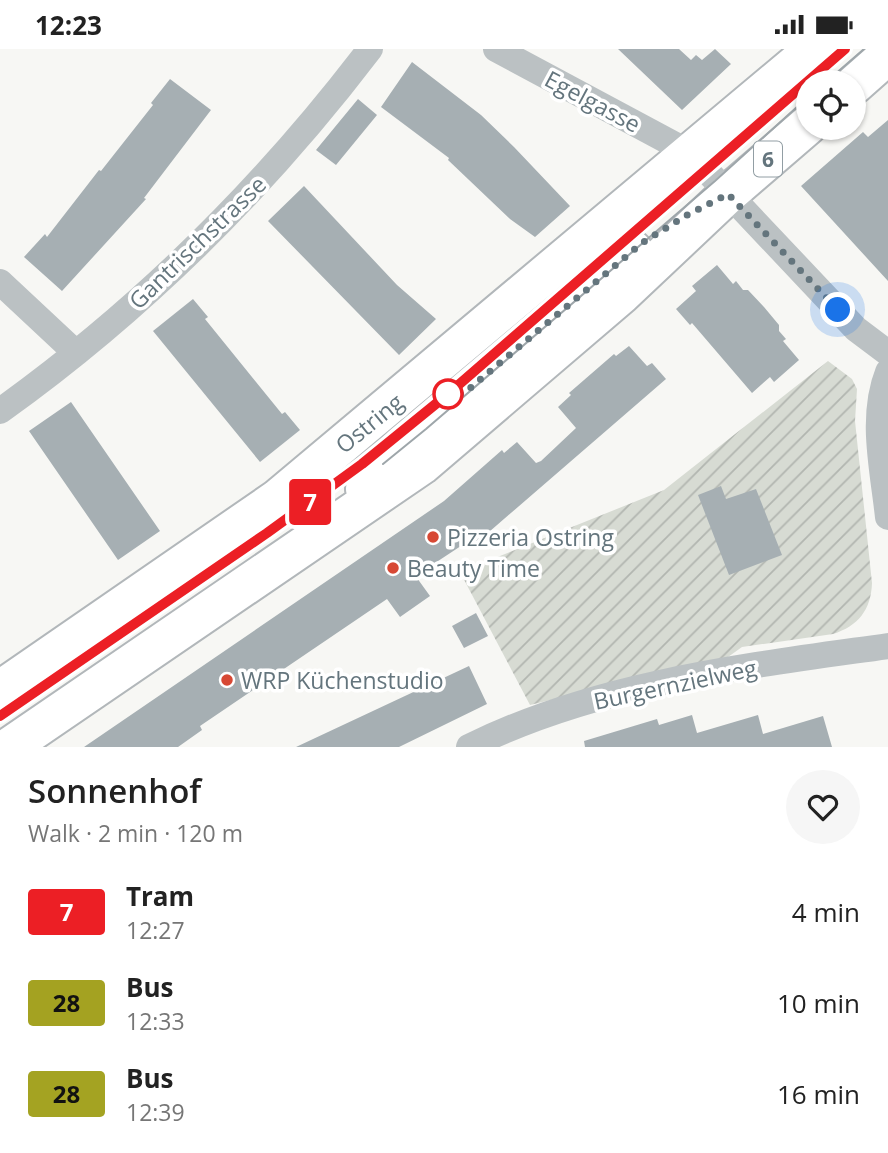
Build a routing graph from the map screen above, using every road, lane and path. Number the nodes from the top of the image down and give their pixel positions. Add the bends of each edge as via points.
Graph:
1 (370, 49) edge
2 (496, 49) edge
3 (814, 49) edge
4 (888, 55) edge
5 (866, 74) edge
6 (796, 135) edge
7 (690, 153) junction
8 (728, 194) junction
9 (0, 282) edge
10 (76, 353) junction
11 (888, 353) edge
12 (888, 372) edge
13 (0, 411) edge
14 (888, 517) edge
15 (888, 646) edge
16 (0, 690) edge
17 (9, 747) edge
18 (468, 747) edge

1 - 10 street, Gantrischstrasse via 317,118 236,208
2 - 7 street, Egelgasse
3 - 7 main road, Ostring / 6
4 - 5 main road
6 - 8 main road, Ostring / 6
7 - 8 street, Egelgasse
7 - 16 main road, Ostring / 6 via 277,499
8 - 11 street, Egelgasse via 856,329
8 - 17 main road, Ostring / 6 via 642,243 577,296 402,445 347,516
9 - 10 street
10 - 13 street, Gantrischstrasse
12 - 14 street via 879,419
15 - 18 street, Burgernzielweg via 644,687 561,710

